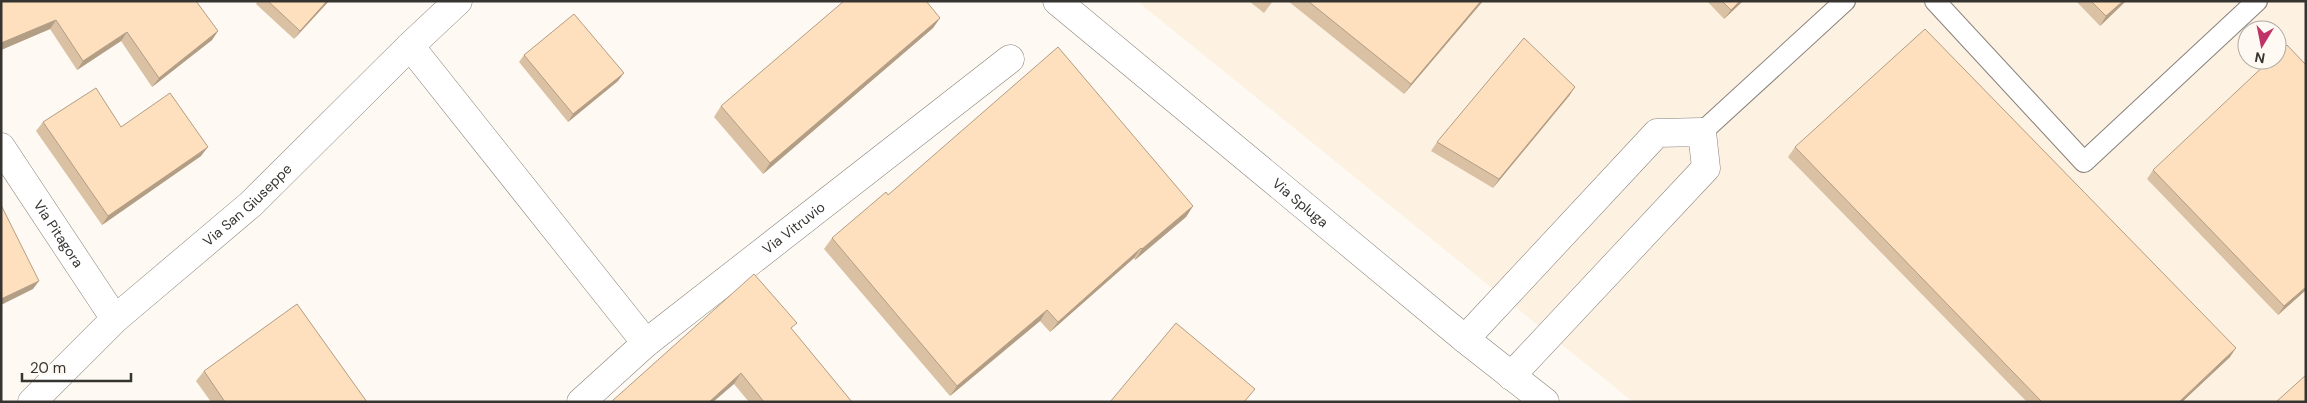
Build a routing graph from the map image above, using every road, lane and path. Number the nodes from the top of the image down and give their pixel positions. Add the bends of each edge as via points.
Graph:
1 (458, 1) edge
2 (1057, 1) edge
3 (1845, 1) edge
4 (1935, 1) edge
5 (2257, 1) edge
6 (410, 46) junction
7 (1010, 58) dead end
8 (1702, 132) junction
9 (1, 147) edge
10 (115, 319) junction
11 (1464, 339) junction
12 (646, 343) junction
13 (1511, 376) junction
14 (32, 402) edge
15 (581, 402) edge
16 (1544, 402) edge

1 - 6 street, Via San Giuseppe
2 - 11 street, Via Spluga
3 - 8 lane
4 - 5 lane via 2084,162
6 - 10 street, Via San Giuseppe via 251,204
6 - 12 street
7 - 12 street, Via Vitruvio
8 - 11 street via 1657,134
8 - 13 street via 1706,168
9 - 10 street, Via Pitagora
10 - 14 street, Via San Giuseppe
11 - 13 street, Via Spluga
12 - 15 street, Via Vitruvio
13 - 16 street, Via Spluga

